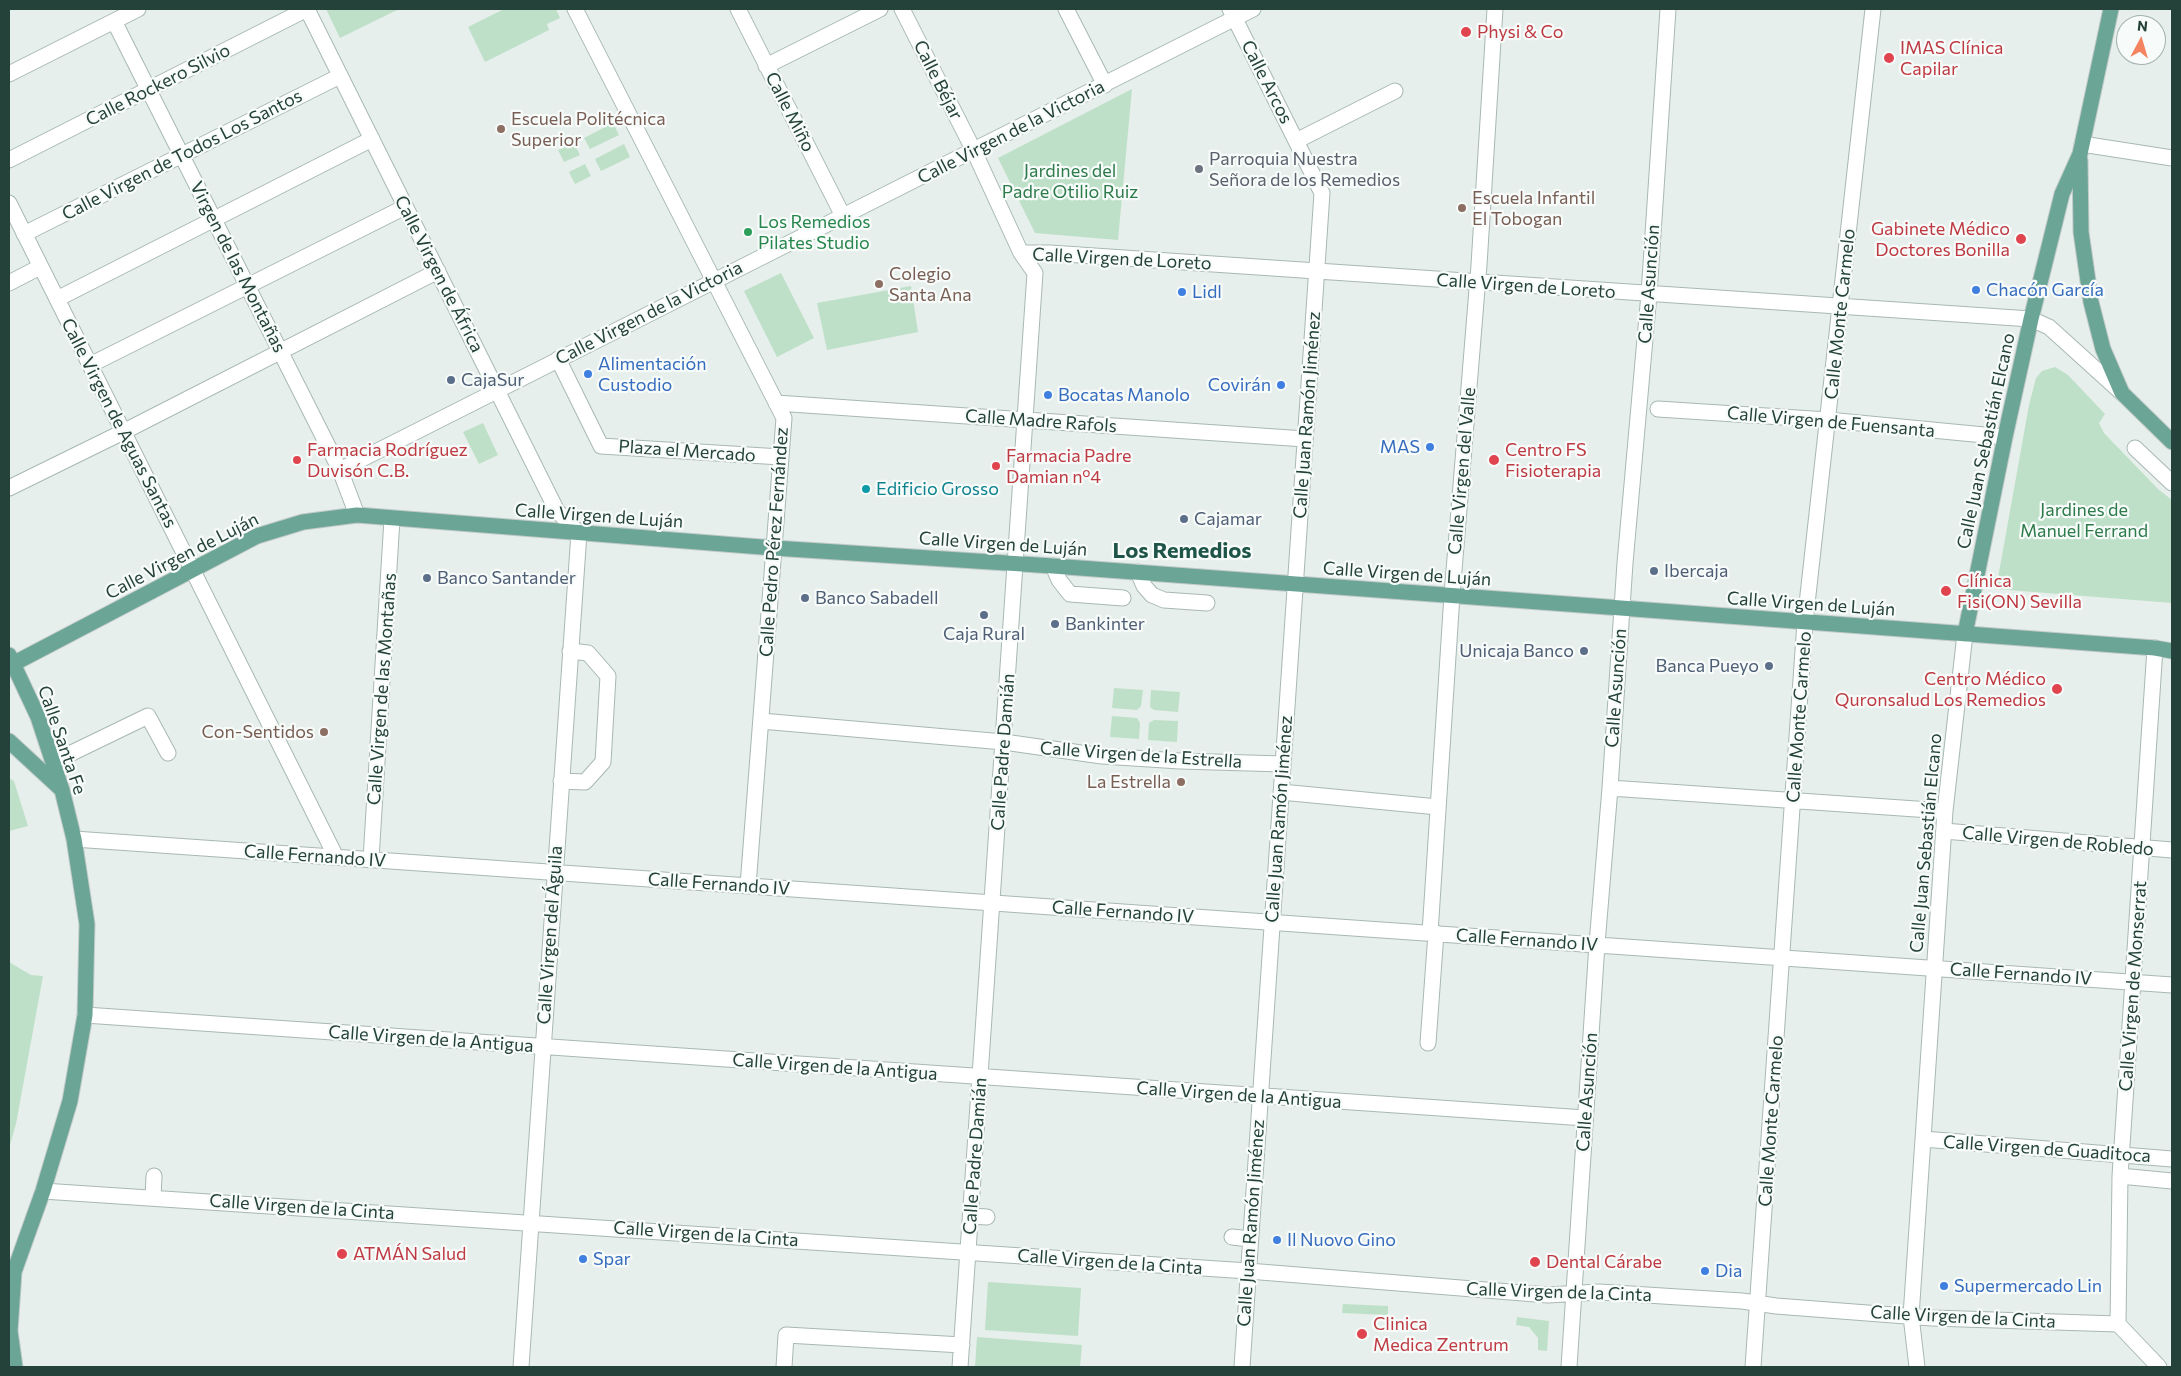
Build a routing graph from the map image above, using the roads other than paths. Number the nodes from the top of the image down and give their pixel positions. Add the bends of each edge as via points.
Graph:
1 (138, 9) edge
2 (307, 9) edge
3 (575, 9) edge
4 (738, 9) edge
5 (880, 9) edge
6 (902, 9) edge
7 (1066, 9) edge
8 (1253, 9) edge
9 (1496, 9) edge
10 (1668, 9) edge
11 (1873, 9) edge
12 (2111, 9) edge
13 (1232, 13) edge
14 (114, 21) junction
15 (766, 66) junction
16 (9, 74) edge
17 (340, 76) junction
18 (1105, 85) junction
19 (148, 90) junction
20 (1395, 91) dead end
21 (372, 139) junction
22 (1296, 141) junction
23 (2081, 149) junction
24 (974, 151) junction
25 (181, 155) junction
26 (2172, 158) edge
27 (9, 160) edge
28 (9, 203) edge
29 (406, 206) junction
30 (842, 216) junction
31 (214, 219) junction
32 (24, 234) junction
33 (1022, 253) junction
34 (40, 267) junction
35 (438, 271) junction
36 (1318, 271) junction
37 (713, 281) junction
38 (9, 283) edge
39 (1477, 283) junction
40 (248, 286) junction
41 (1649, 294) junction
42 (57, 299) junction
43 (1841, 308) junction
44 (2031, 319) junction
45 (280, 351) junction
46 (558, 359) junction
47 (90, 365) junction
48 (496, 389) junction
49 (2122, 393) junction
50 (776, 403) junction
51 (1658, 409) dead end
52 (1026, 420) junction
53 (1828, 420) junction
54 (124, 432) junction
55 (2005, 437) junction
56 (1305, 439) junction
57 (2172, 442) edge
58 (2135, 448) dead end
59 (781, 457) junction
60 (340, 470) junction
61 (2172, 483) edge
62 (9, 488) edge
63 (358, 515) junction
64 (392, 519) junction
65 (578, 533) junction
66 (774, 548) junction
67 (1015, 564) junction
68 (1054, 566) junction
69 (193, 570) junction
70 (1138, 572) junction
71 (1294, 585) junction
72 (1452, 595) junction
73 (1123, 598) dead end
74 (1207, 603) dead end
75 (1622, 608) junction
76 (1805, 622) junction
77 (1965, 634) junction
78 (2155, 648) junction
79 (2172, 650) edge
80 (570, 651) junction
81 (10, 662) edge
82 (761, 721) junction
83 (9, 741) edge
84 (1004, 742) junction
85 (168, 753) dead end
86 (53, 762) junction
87 (1283, 764) junction
88 (561, 781) junction
89 (1610, 788) junction
90 (62, 790) junction
91 (1281, 792) junction
92 (1793, 801) junction
93 (1438, 808) junction
94 (1945, 811) junction
95 (1944, 831) junction
96 (74, 839) junction
97 (2143, 848) junction
98 (2172, 850) edge
99 (336, 857) junction
100 (371, 860) junction
101 (555, 872) junction
102 (748, 886) junction
103 (992, 902) junction
104 (1272, 922) junction
105 (1433, 933) junction
106 (1596, 944) junction
107 (1782, 957) junction
108 (1934, 968) junction
109 (2134, 982) junction
110 (2172, 985) edge
111 (84, 1015) junction
112 (1428, 1043) dead end
113 (542, 1047) junction
114 (980, 1077) junction
115 (1260, 1096) junction
116 (1585, 1118) junction
117 (1923, 1139) junction
118 (2122, 1156) junction
119 (2172, 1159) edge
120 (154, 1176) dead end
121 (2120, 1176) junction
122 (2172, 1181) edge
123 (43, 1191) junction
124 (153, 1198) junction
125 (971, 1216) junction
126 (987, 1217) dead end
127 (530, 1222) junction
128 (1232, 1238) dead end
129 (1250, 1239) junction
130 (968, 1252) junction
131 (1248, 1271) junction
132 (11, 1275) edge
133 (1574, 1294) junction
134 (1758, 1303) junction
135 (1911, 1316) junction
136 (2118, 1324) junction
137 (962, 1345) junction
138 (15, 1367) edge
139 (521, 1367) edge
140 (784, 1367) edge
141 (960, 1367) edge
142 (1242, 1367) edge
143 (1569, 1367) edge
144 (1753, 1367) edge
145 (1917, 1367) edge
146 (2159, 1367) edge

1 - 14 street
2 - 17 street, Calle Virgen de África
2 - 19 street, Calle Rockero Silvio
3 - 37 street, Calle Pedro Pérez Fernández
4 - 15 street, Calle Miño
5 - 15 street
6 - 24 street, Calle Béjar
7 - 18 street
8 - 13 street, Calle Virgen de la Victoria
9 - 39 street, Calle Virgen del Valle
10 - 41 street, Calle Asunción
11 - 43 street, Calle Monte Carmelo
12 - 23 main road, Calle Juan Sebastián Elcano
13 - 18 street, Calle Virgen de la Victoria
13 - 22 street, Calle Arcos
14 - 16 street
14 - 19 street, Virgen de las Montañas
15 - 30 street, Calle Miño
17 - 21 street, Calle Virgen de África
17 - 25 street, Calle Virgen de Todos Los Santos
18 - 24 street, Calle Virgen de la Victoria
19 - 25 street, Virgen de las Montañas
19 - 27 street, Calle Rockero Silvio
20 - 22 street
21 - 29 street, Calle Virgen de África
21 - 31 street
22 - 36 street, Calle Arcos via 1322,193
23 - 26 street
23 - 44 main road, Calle Juan Sebastián Elcano via 2062,194
23 - 49 main road via 2081,232 2091,302 2103,348
24 - 30 street, Calle Virgen de la Victoria
24 - 33 street, Calle Padre Damián
25 - 31 street, Virgen de las Montañas
25 - 32 street, Calle Virgen de Todos Los Santos
28 - 32 street, Calle Virgen de Aguas Santas
29 - 35 street, Calle Virgen de África
29 - 40 street
30 - 37 street, Calle Virgen de la Victoria
31 - 40 street, Virgen de las Montañas
31 - 42 street
32 - 34 street, Calle Virgen de Aguas Santas
33 - 36 street, Calle Virgen de Loreto
33 - 52 street, Calle Padre Damián via 1035,273
34 - 38 street
34 - 42 street, Calle Virgen de Aguas Santas
35 - 45 street
35 - 48 street, Calle Virgen de África
36 - 39 street, Calle Virgen de Loreto
36 - 56 street, Calle Juan Ramón Jiménez
37 - 46 street, Calle Virgen de la Victoria
37 - 50 street, Calle Pedro Pérez Fernández
39 - 41 street, Calle Virgen de Loreto
39 - 72 street, Calle Virgen del Valle
40 - 45 street, Virgen de las Montañas
40 - 47 street
41 - 43 street, Calle Virgen de Loreto
41 - 75 street, Calle Asunción
42 - 47 street, Calle Virgen de Aguas Santas
43 - 44 street, Calle Virgen de Loreto
43 - 53 street, Calle Monte Carmelo
44 - 49 street via 2049,328
44 - 55 main road, Calle Juan Sebastián Elcano
45 - 54 street
45 - 60 street, Virgen de las Montañas
46 - 48 street, Calle Virgen de la Victoria
46 - 59 street, Plaza el Mercado via 601,446
47 - 54 street, Calle Virgen de Aguas Santas
48 - 60 street, Calle Virgen de la Victoria
48 - 65 street, Calle Virgen de África via 557,511
49 - 57 main road
50 - 52 street, Calle Madre Rafols
50 - 59 street, Calle Pedro Pérez Fernández via 784,418
51 - 53 street, Calle Virgen de Fuensanta
52 - 56 street, Calle Madre Rafols
52 - 67 street, Calle Padre Damián
53 - 55 street, Calle Virgen de Fuensanta
53 - 76 street, Calle Monte Carmelo
54 - 62 street
54 - 69 street, Calle Virgen de Aguas Santas
55 - 77 main road, Calle Juan Sebastián Elcano
56 - 71 street, Calle Juan Ramón Jiménez
58 - 61 street
59 - 66 street, Calle Pedro Pérez Fernández
60 - 63 street, Virgen de las Montañas
63 - 64 main road, Calle Virgen de Luján
63 - 69 main road, Calle Virgen de Luján via 303,522 257,536
64 - 65 main road, Calle Virgen de Luján
64 - 100 street, Calle Virgen de las Montañas
65 - 66 main road, Calle Virgen de Luján
65 - 80 street, Calle Virgen del Águila
66 - 67 main road, Calle Virgen de Luján
66 - 82 street, Calle Pedro Pérez Fernández
67 - 68 main road, Calle Virgen de Luján
67 - 84 street, Calle Padre Damián
68 - 70 main road, Calle Virgen de Luján
68 - 73 street via 1059,580 1070,594
69 - 81 main road, Calle Virgen de Luján
69 - 99 street, Calle Virgen de Aguas Santas
70 - 71 main road, Calle Virgen de Luján
70 - 74 street via 1152,595 1164,600
71 - 72 main road, Calle Virgen de Luján
71 - 87 street, Calle Juan Ramón Jiménez
72 - 75 main road, Calle Virgen de Luján
72 - 93 street, Calle Virgen del Valle
75 - 76 main road, Calle Virgen de Luján
75 - 89 street, Calle Asunción
76 - 77 main road, Calle Virgen de Luján
76 - 92 street, Calle Monte Carmelo
77 - 78 main road, Calle Virgen de Luján
77 - 94 street, Calle Juan Sebastián Elcano
78 - 79 main road, Calle Virgen de Luján
78 - 97 street, Calle Virgen de Monserrat
80 - 88 street, Calle Virgen del Águila
80 - 88 street via 588,653 608,676 603,762 585,782
81 - 86 main road, Calle Santa Fe via 38,717
82 - 84 street, Calle Virgen de la Estrella
82 - 102 street, Calle Pedro Pérez Fernández
83 - 90 main road
84 - 87 street, Calle Virgen de la Estrella via 1102,756
84 - 103 street, Calle Padre Damián
85 - 86 street via 148,716
86 - 90 main road, Calle Santa Fe
87 - 91 street, Calle Juan Ramón Jiménez
88 - 101 street, Calle Virgen del Águila
89 - 92 street
89 - 106 street, Calle Asunción
90 - 96 main road, Calle Santa Fe
91 - 93 street
91 - 104 street, Calle Juan Ramón Jiménez
92 - 94 street
92 - 107 street, Calle Monte Carmelo
93 - 105 street, Calle Virgen del Valle
94 - 95 street, Calle Juan Sebastián Elcano
95 - 97 street, Calle Virgen de Robledo
95 - 108 street, Calle Juan Sebastián Elcano
96 - 99 street, Calle Fernando IV
96 - 111 main road, Calle Santa Fe via 87,924
97 - 98 street, Calle Virgen de Robledo
97 - 109 street, Calle Virgen de Monserrat
99 - 100 street, Calle Fernando IV
100 - 101 street, Calle Fernando IV
101 - 102 street, Calle Fernando IV
101 - 113 street, Calle Virgen del Águila
102 - 103 street, Calle Fernando IV
103 - 104 street, Calle Fernando IV
103 - 114 street, Calle Padre Damián
104 - 105 street, Calle Fernando IV
104 - 115 street, Calle Juan Ramón Jiménez
105 - 106 street, Calle Fernando IV
105 - 112 street, Calle Virgen del Valle
106 - 107 street, Calle Fernando IV
106 - 116 street, Calle Asunción
107 - 108 street, Calle Fernando IV
107 - 134 street, Calle Monte Carmelo
108 - 109 street, Calle Fernando IV
108 - 117 street, Calle Juan Sebastián Elcano
109 - 110 street, Calle Fernando IV
109 - 118 street, Calle Virgen de Monserrat
111 - 113 street, Calle Virgen de la Antigua
111 - 123 main road, Calle Santa Fe via 70,1101
113 - 114 street, Calle Virgen de la Antigua
113 - 127 street, Calle Virgen del Águila
114 - 115 street, Calle Virgen de la Antigua
114 - 125 street, Calle Padre Damián
115 - 116 street, Calle Virgen de la Antigua
115 - 129 street, Calle Juan Ramón Jiménez
116 - 133 street, Calle Asunción
117 - 118 street, Calle Virgen de Guaditoca
117 - 135 street, Calle Juan Sebastián Elcano
118 - 119 street, Calle Virgen de Guaditoca
118 - 121 street, Calle Virgen de Monserrat
120 - 124 street
121 - 122 street
121 - 136 street, Calle Virgen de Monserrat
123 - 124 street, Calle Virgen de la Cinta
123 - 132 main road, Calle Santa Fe
124 - 127 street, Calle Virgen de la Cinta
125 - 126 street
125 - 130 street, Calle Padre Damián
127 - 130 street, Calle Virgen de la Cinta
127 - 139 street, Calle Virgen del Águila
128 - 129 street
129 - 131 street, Calle Juan Ramón Jiménez
130 - 131 street, Calle Virgen de la Cinta
130 - 137 street, Calle Padre Damián
131 - 133 street, Calle Virgen de la Cinta via 1548,1296
131 - 142 street, Calle Juan Ramón Jiménez
132 - 138 main road, Calle Santa Fe via 10,1331
133 - 134 street, Calle Virgen de la Cinta via 1598,1292
133 - 143 street, Calle Asunción
134 - 135 street, Calle Virgen de la Cinta
134 - 144 street, Calle Monte Carmelo
135 - 136 street, Calle Virgen de la Cinta
135 - 145 street, Calle Juan Sebastián Elcano
136 - 146 street
137 - 140 street via 786,1335
137 - 141 street, Calle Padre Damián

